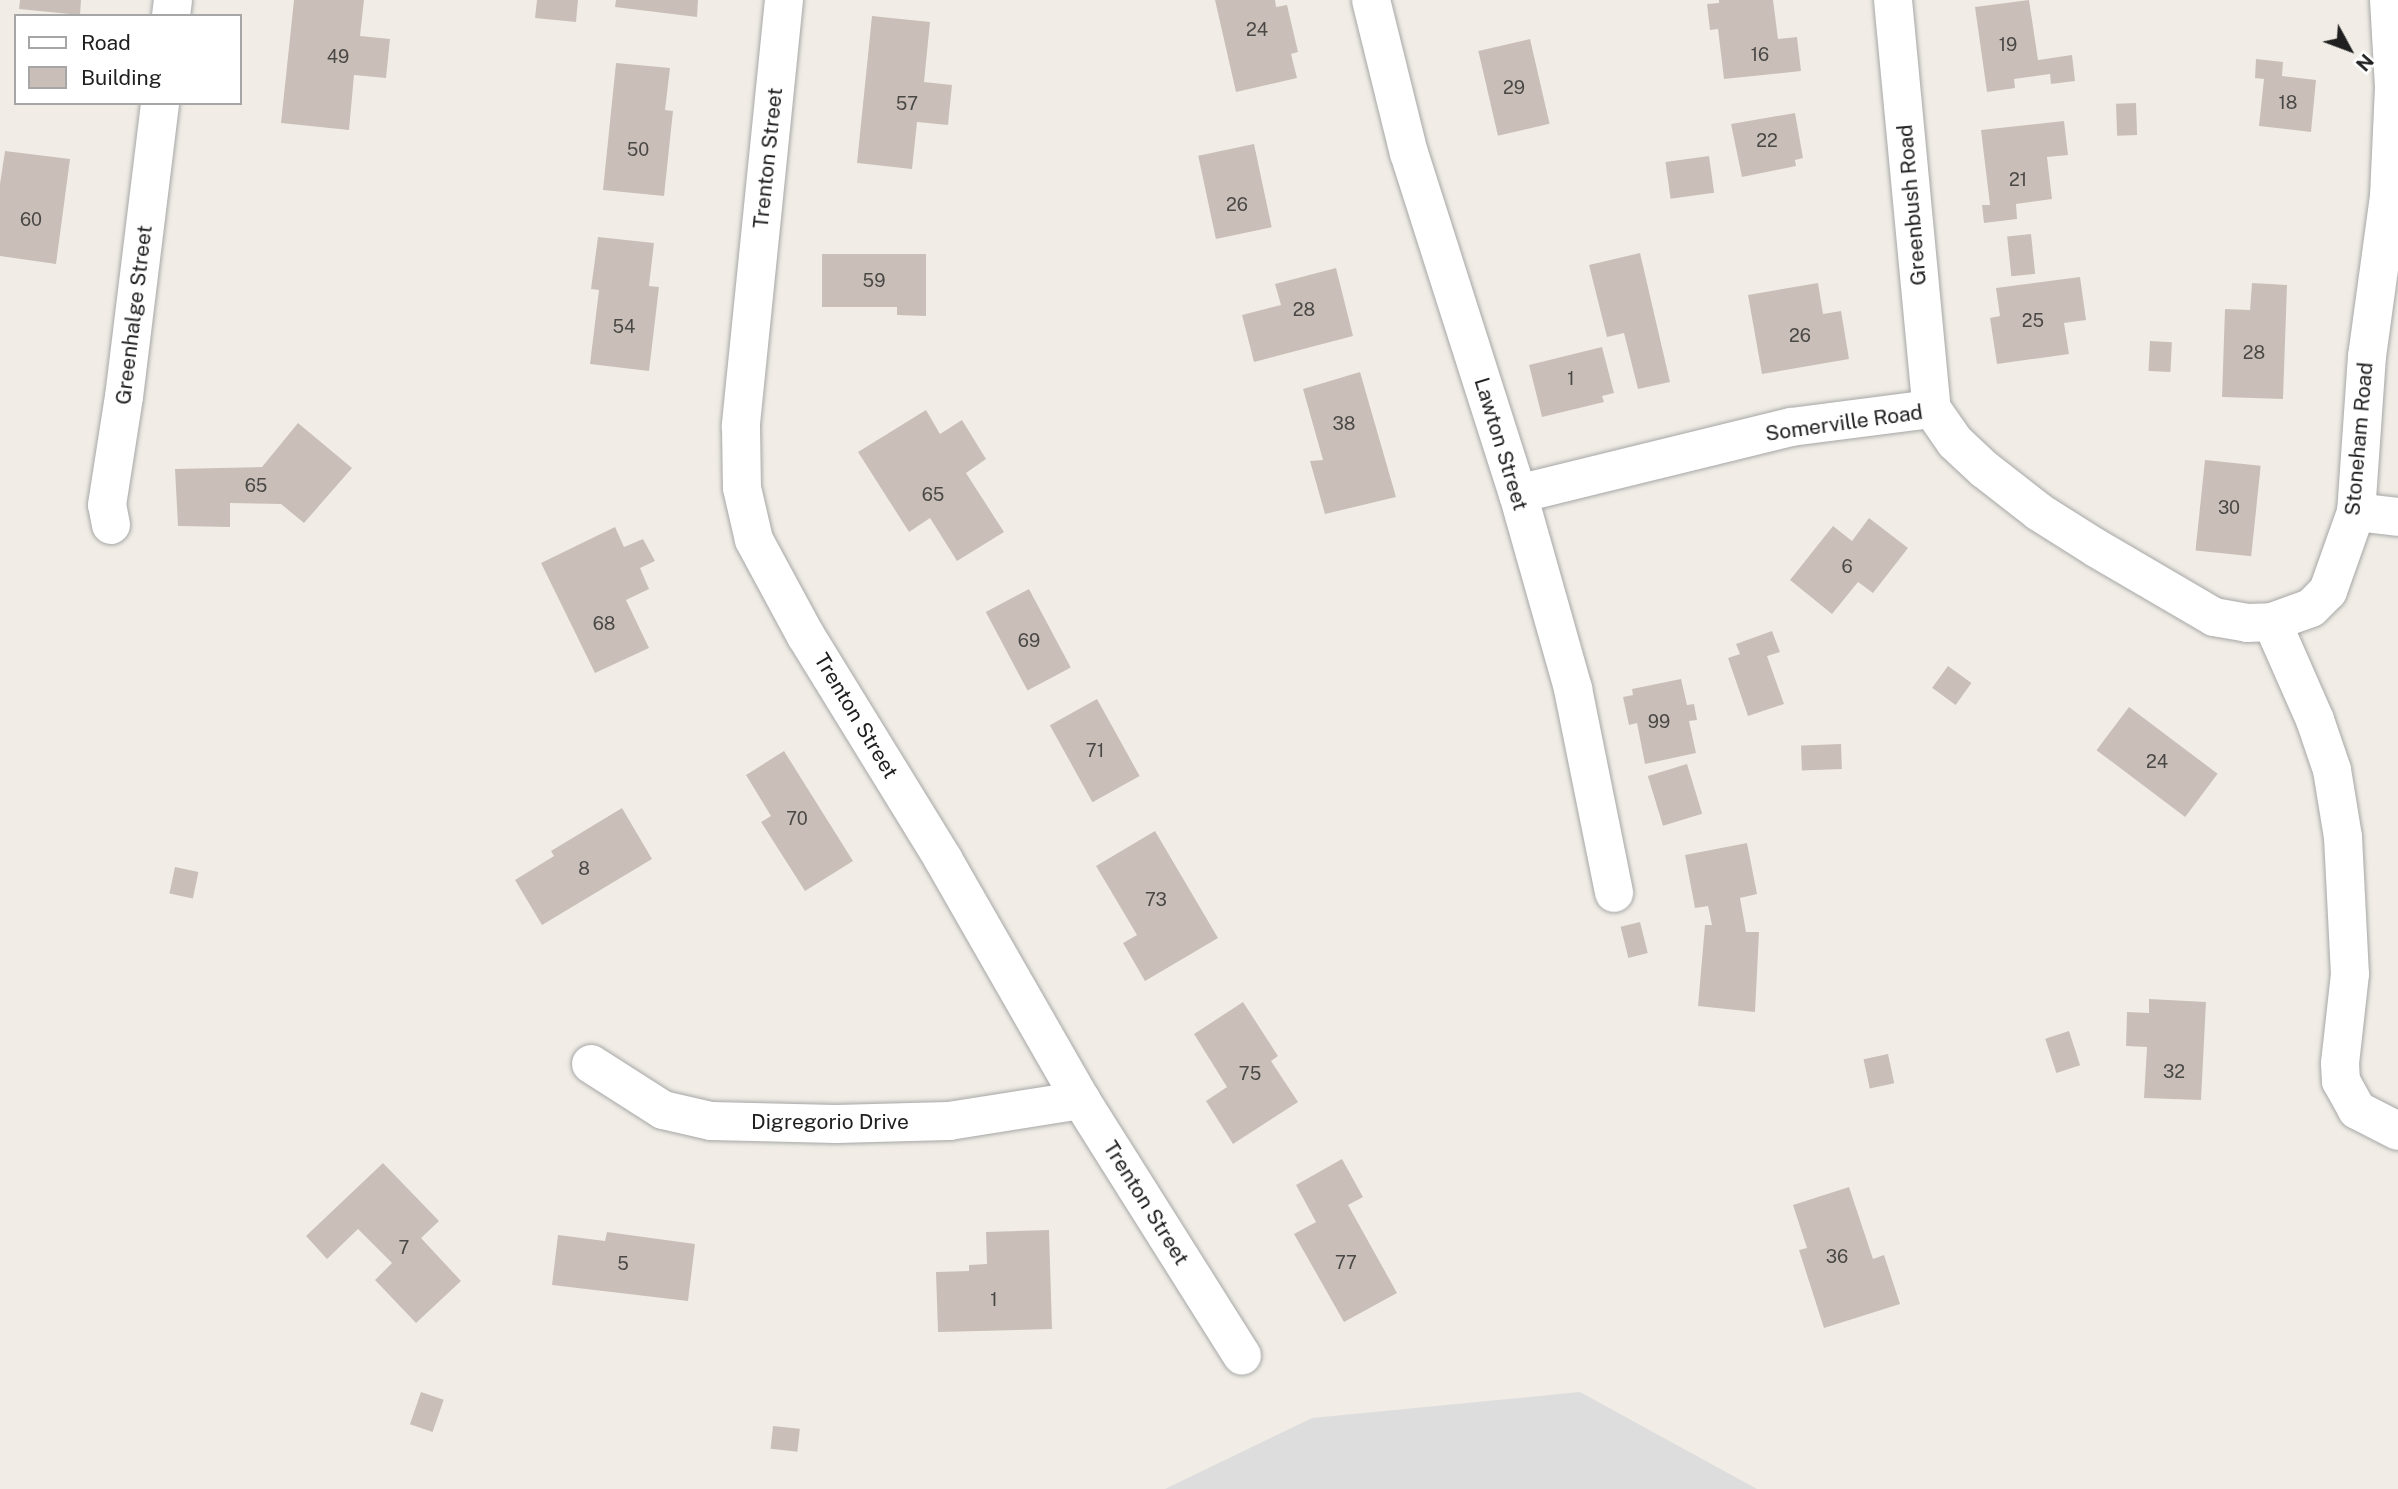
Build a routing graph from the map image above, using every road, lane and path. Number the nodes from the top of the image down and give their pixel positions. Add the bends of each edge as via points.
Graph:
1 (784, 0) edge
2 (1371, 0) edge
3 (1894, 0) edge
4 (2389, 0) edge
5 (160, 105) edge
6 (1932, 409) junction
7 (1518, 494) junction
8 (2356, 512) junction
9 (2398, 517) edge
10 (111, 525) dead end
11 (2272, 622) junction
12 (1614, 893) dead end
13 (592, 1063) dead end
14 (1081, 1100) junction
15 (2398, 1131) edge
16 (1242, 1356) dead end

1 - 14 street, Trenton Street via 741,428 742,488 754,540 806,636 943,859
2 - 7 street, Lawton Street via 1418,185
3 - 6 street, Greenbush Road
4 - 8 street, Stoneham Road via 2394,87 2389,196 2367,356
5 - 10 street, Greenhalge Street via 107,505
6 - 7 street, Somerville Road via 1791,427
6 - 11 street, Somerville Road via 1955,442 1984,469 2096,548 2214,617
7 - 12 street, Lawton Street via 1573,689
8 - 9 street
8 - 11 street, Stoneham Road via 2328,591 2311,608
11 - 15 street via 2332,770 2343,837 2350,974 2341,1081 2357,1110
13 - 14 street, Digregorio Drive via 663,1110 711,1121 949,1121
14 - 16 street, Trenton Street

